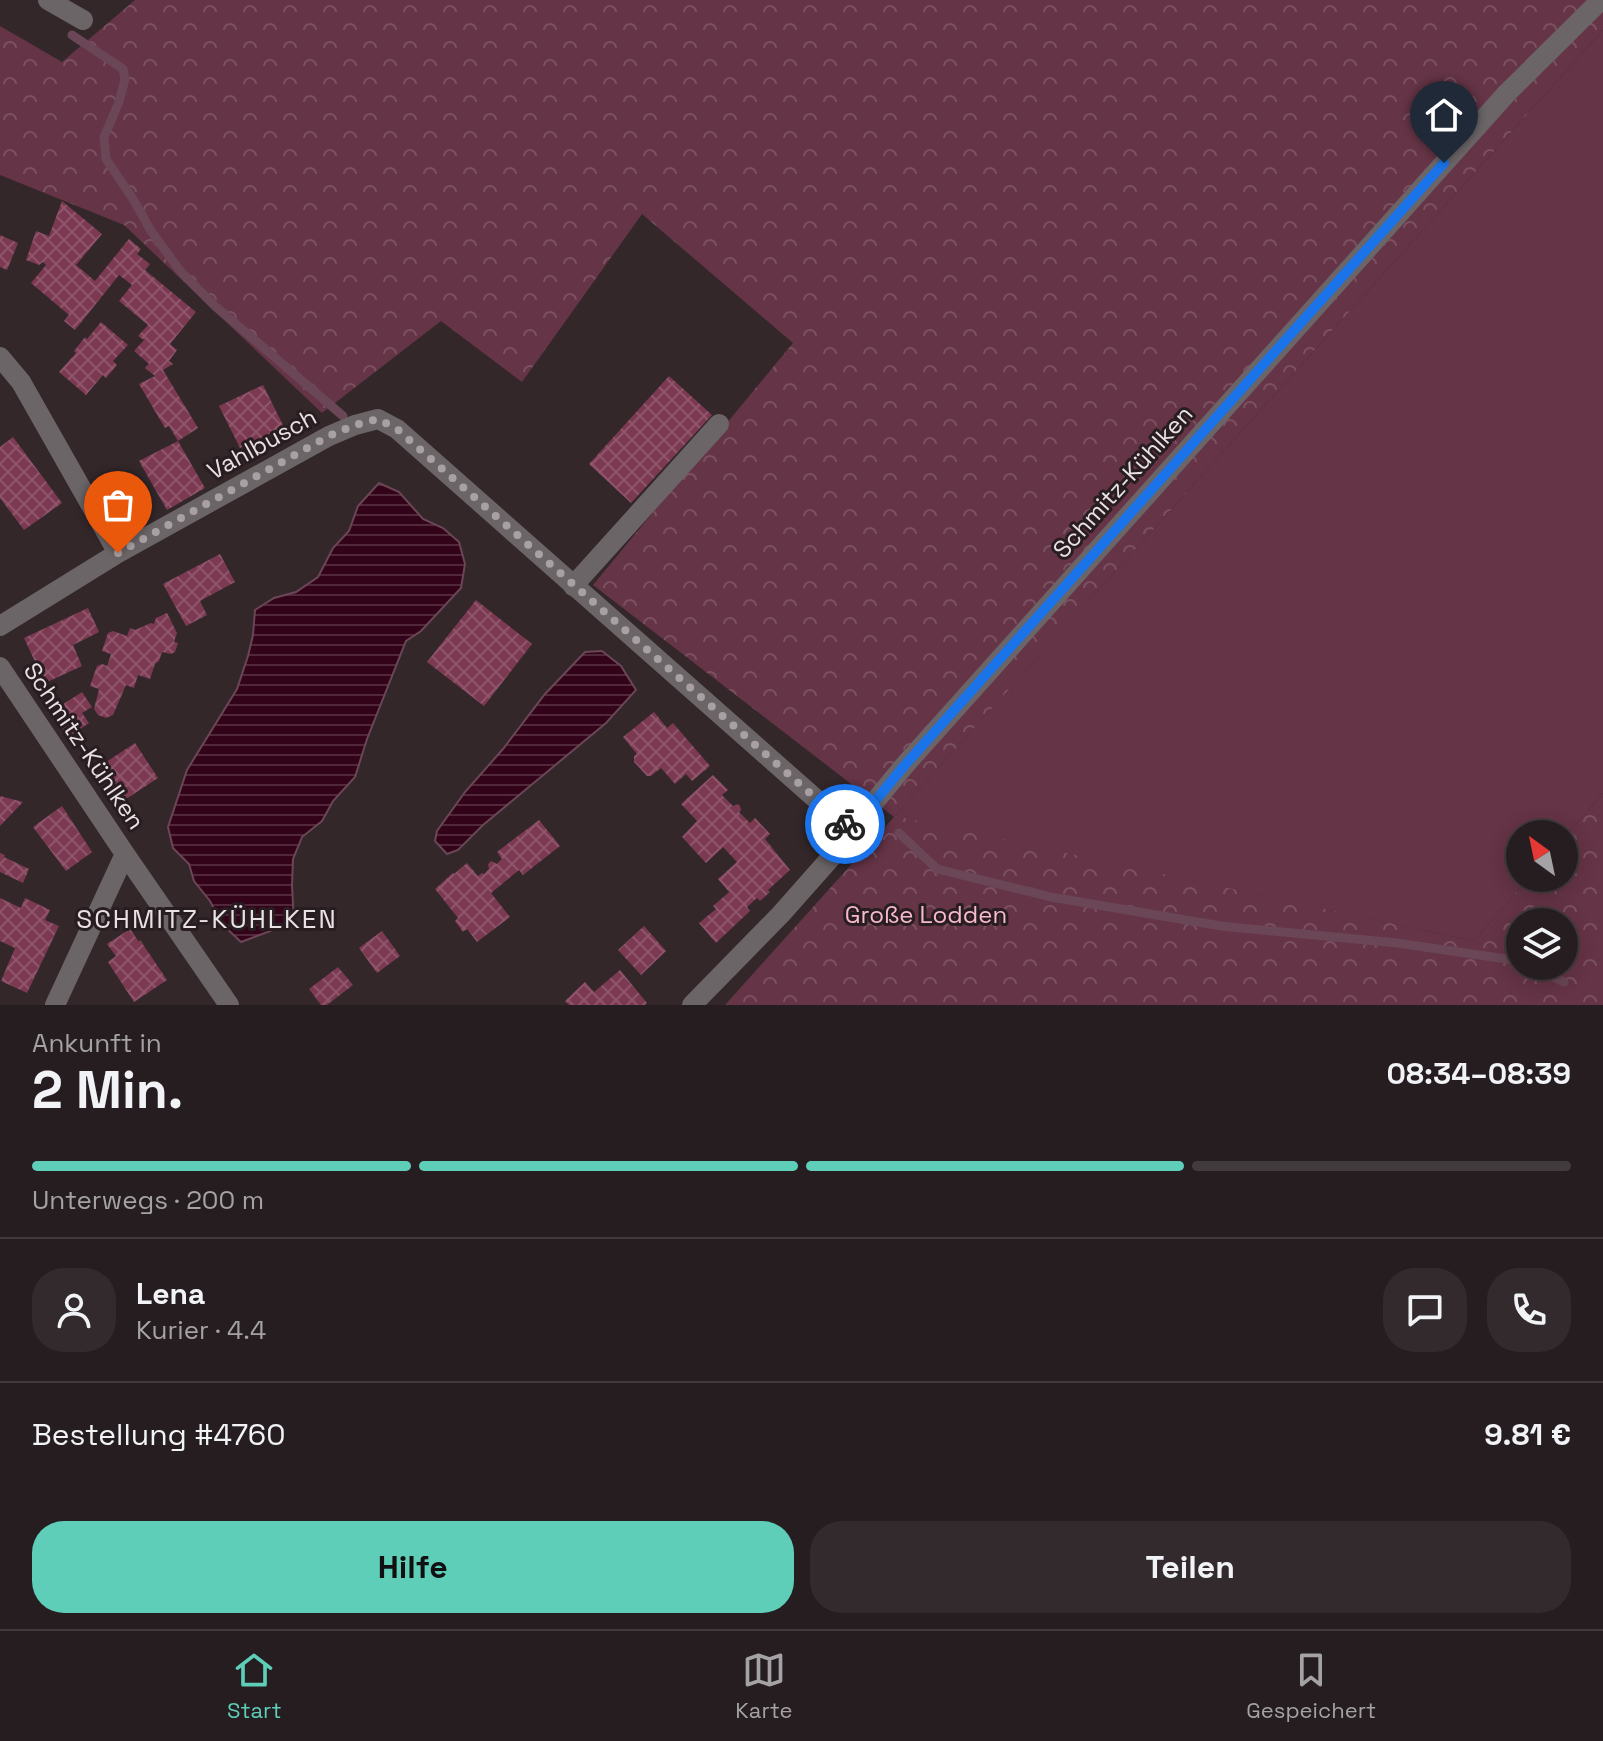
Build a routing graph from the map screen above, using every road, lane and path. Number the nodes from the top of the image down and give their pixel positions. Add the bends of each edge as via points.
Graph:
1 (48, 0) edge
2 (1601, 0) edge
3 (83, 20) dead end
4 (0, 357) edge
5 (719, 424) dead end
6 (118, 553) junction
7 (573, 586) junction
8 (0, 626) edge
9 (0, 667) edge
10 (851, 830) junction
11 (125, 854) junction
12 (55, 1005) edge
13 (229, 1005) edge
14 (692, 1005) edge

1 - 3 street
2 - 10 street, Schmitz-Kühlken via 1507,93
4 - 6 street via 21,382
5 - 7 street
6 - 7 street, Vahlbusch via 329,436 378,419 397,429
6 - 8 street, Vahlbusch
7 - 10 street, Vahlbusch
9 - 11 street, Schmitz-Kühlken
10 - 14 street, Schmitz-Kühlken via 781,914
11 - 12 street, Schmitz-Kühlken
11 - 13 street, Schmitz-Kühlken

